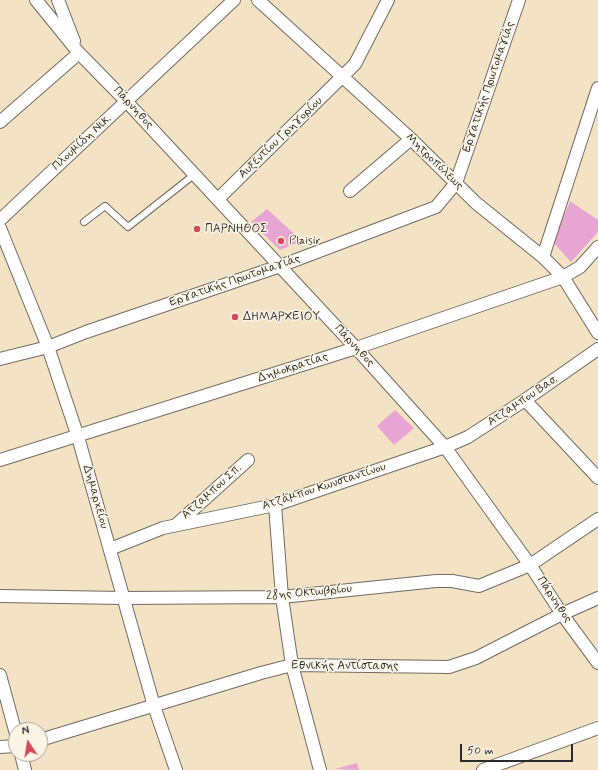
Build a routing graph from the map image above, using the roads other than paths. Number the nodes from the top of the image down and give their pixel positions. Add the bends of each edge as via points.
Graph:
1 (36, 0) edge
2 (58, 0) edge
3 (234, 0) edge
4 (258, 0) edge
5 (388, 0) edge
6 (519, 0) edge
7 (79, 53) junction
8 (344, 77) junction
9 (598, 88) edge
10 (126, 101) junction
11 (0, 122) edge
12 (411, 139) junction
13 (195, 174) junction
14 (456, 183) junction
15 (350, 191) dead end
16 (218, 199) junction
17 (0, 220) edge
18 (84, 222) dead end
19 (0, 228) edge
20 (598, 247) edge
21 (543, 257) junction
22 (280, 266) junction
23 (563, 277) junction
24 (598, 333) edge
25 (48, 347) junction
26 (356, 348) junction
27 (598, 349) edge
28 (0, 359) edge
29 (525, 400) junction
30 (78, 437) junction
31 (445, 447) junction
32 (0, 460) edge
33 (248, 460) dead end
34 (598, 478) edge
35 (275, 505) junction
36 (598, 519) edge
37 (176, 525) junction
38 (110, 549) junction
39 (530, 565) junction
40 (0, 596) edge
41 (282, 597) junction
42 (123, 598) junction
43 (598, 598) edge
44 (562, 614) junction
45 (598, 663) edge
46 (292, 665) junction
47 (0, 675) edge
48 (154, 706) junction
49 (13, 722) edge
50 (598, 728) edge
51 (48, 738) edge
52 (176, 770) edge
53 (320, 770) edge
54 (483, 770) edge

1 - 7 street, Πάρνηθος
2 - 7 street
3 - 10 street, Πλουμίδη Νικ.
4 - 8 street, Μητροπόλεως
5 - 8 street, Αυξεντίου Γρηγορίου via 355,64
6 - 14 street, Εργατικής Πρωτομαγιάς
7 - 10 street, Πάρνηθος
7 - 11 street
8 - 12 street, Μητροπόλεως
8 - 16 street, Αυξεντίου Γρηγορίου
9 - 21 street
10 - 13 street, Πάρνηθος
10 - 17 street, Πλουμίδη Νικ.
12 - 14 street, Μητροπόλεως
12 - 15 street
13 - 16 street, Πάρνηθος
13 - 18 lane via 128,227 105,206
14 - 21 street, Μητροπόλεως via 476,203
14 - 22 street, Εργατικής Πρωτομαγιάς via 436,207
16 - 22 street, Πάρνηθος
19 - 25 street, Δημαρχείου
20 - 23 street, Δημοκρατίας via 580,267
21 - 23 street, Μητροπόλεως
22 - 25 street, Εργατικής Πρωτομαγιάς
22 - 26 street, Πάρνηθος
23 - 24 street, Μητροπόλεως
23 - 26 street, Δημοκρατίας
25 - 28 street, Εργατικής Πρωτομαγιάς
25 - 30 street, Δημαρχείου
26 - 30 street, Δημοκρατίας
26 - 31 street, Πάρνηθος
27 - 29 street, Ατζαμπου Βασ.
29 - 31 street, Ατζαμπου Βασ. via 468,437
29 - 34 street
30 - 32 street, Δημοκρατίας
30 - 38 street, Δημαρχείου
31 - 35 street, Ατζάμπου Κωνσταντίνου
31 - 39 street, Πάρνηθος
33 - 37 street, Ατζαμπου Σπ.
35 - 37 street, Ατζάμπου Κωνσταντίνου
35 - 41 street
36 - 39 street, 28ης Οκτωβρίου
37 - 38 street, Ατζάμπου Κωνσταντίνου
38 - 42 street, Δημαρχείου
39 - 41 street, 28ης Οκτωβρίου via 479,586 436,581
39 - 44 street, Πάρνηθος
40 - 42 street, 28ης Οκτωβρίου
41 - 42 street, 28ης Οκτωβρίου
41 - 46 street
42 - 48 street, Δημαρχείου
43 - 44 street, Εθνικής Αντίστασης
44 - 45 street, Πάρνηθος
44 - 46 street, Εθνικής Αντίστασης via 476,658 449,667
46 - 48 street, Εθνικής Αντίστασης
46 - 53 street
47 - 49 street
48 - 51 street, Εθνικής Αντίστασης
48 - 52 street, Δημαρχείου
50 - 54 street

